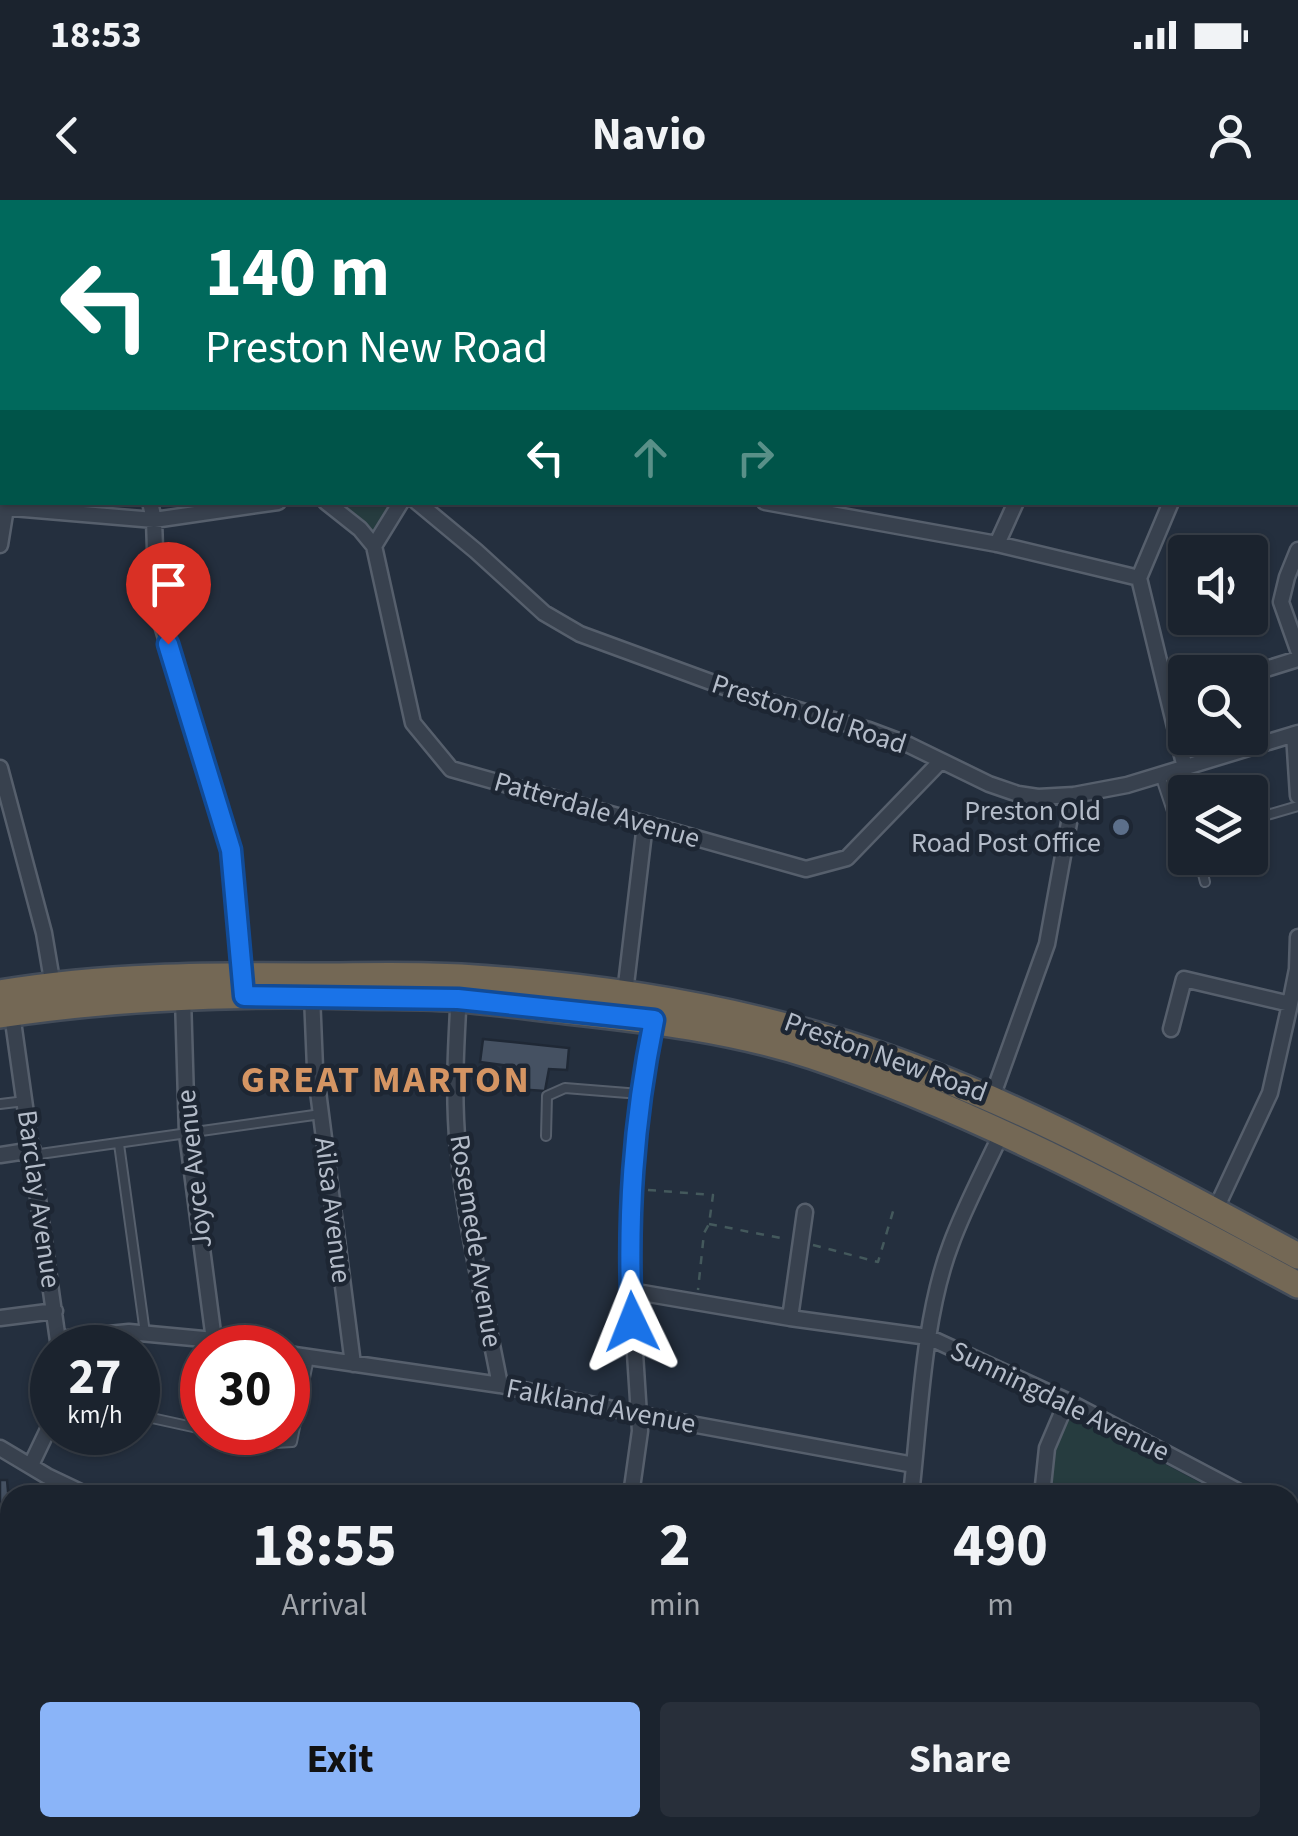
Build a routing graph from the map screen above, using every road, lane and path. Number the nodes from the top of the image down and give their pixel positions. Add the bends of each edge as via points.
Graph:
1 (151, 505) edge
2 (240, 505) edge
3 (330, 505) edge
4 (399, 505) edge
5 (420, 505) edge
6 (780, 505) edge
7 (849, 505) edge
8 (1015, 505) edge
9 (1170, 505) edge
10 (3, 508) edge
11 (201, 508) edge
12 (843, 518) junction
13 (154, 520) junction
14 (996, 544) junction
15 (0, 545) edge
16 (374, 546) junction
17 (1298, 550) edge
18 (1139, 578) junction
19 (1298, 650) edge
20 (1298, 659) edge
21 (1268, 668) edge
22 (1296, 734) edge
23 (940, 762) junction
24 (0, 768) edge
25 (1184, 768) junction
26 (1160, 775) junction
27 (1074, 795) junction
28 (1298, 796) edge
29 (1168, 799) edge
30 (1298, 806) edge
31 (1268, 815) edge
32 (645, 824) junction
33 (1204, 875) edge
34 (1205, 882) dead end
35 (1298, 936) edge
36 (53, 986) junction
37 (244, 986) junction
38 (459, 988) junction
39 (625, 993) junction
40 (312, 995) junction
41 (183, 998) junction
42 (5, 1003) edge
43 (1290, 1004) junction
44 (654, 1020) junction
45 (1172, 1029) dead end
46 (640, 1094) junction
47 (992, 1100) junction
48 (26, 1101) junction
49 (0, 1104) edge
50 (321, 1114) junction
51 (1002, 1132) junction
52 (186, 1134) junction
53 (546, 1136) dead end
54 (119, 1144) junction
55 (33, 1152) junction
56 (0, 1155) edge
57 (632, 1188) junction
58 (805, 1212) dead end
59 (1209, 1223) junction
60 (1298, 1256) edge
61 (1298, 1285) edge
62 (631, 1292) junction
63 (697, 1302) junction
64 (55, 1311) junction
65 (0, 1318) edge
66 (790, 1318) junction
67 (57, 1325) edge
68 (144, 1325) edge
69 (212, 1325) edge
70 (928, 1336) junction
71 (310, 1358) edge
72 (353, 1364) junction
73 (500, 1385) junction
74 (1068, 1401) junction
75 (637, 1414) junction
76 (0, 1448) edge
77 (35, 1455) edge
78 (31, 1464) junction
79 (914, 1464) junction
80 (48, 1476) junction
81 (47, 1485) edge
82 (66, 1485) edge
83 (632, 1485) edge
84 (912, 1485) edge
85 (1043, 1485) edge
86 (1227, 1485) edge

1 - 13 street
2 - 11 street
3 - 16 street
4 - 16 street
5 - 23 street, Preston Old Road via 544,613 580,634 748,696 869,730
6 - 12 street
7 - 12 street
8 - 14 street
9 - 18 street
10 - 13 street
10 - 15 street
11 - 13 street
12 - 14 street
13 - 37 street via 158,609 231,850
14 - 18 street
16 - 32 street, Patterdale Avenue via 413,724 451,769
17 - 19 street via 1282,602
18 - 25 street
20 - 21 street
22 - 25 street, Preston Old Road
22 - 28 street
23 - 27 street, Preston Old Road via 1018,794
23 - 32 street, Patterdale Avenue via 847,858 806,869
24 - 36 street
25 - 26 street, Preston Old Road
26 - 27 street, Preston Old Road
26 - 29 lane
27 - 47 street via 1047,944
30 - 31 lane
32 - 39 street
33 - 34 lane
35 - 43 street
36 - 37 highway, Preston New Road via 152,978
36 - 42 highway, Preston New Road
37 - 38 highway, Preston New Road
37 - 40 highway, Preston New Road
37 - 41 highway, Preston New Road
38 - 39 highway, Preston New Road
38 - 40 highway, Preston New Road
38 - 44 highway, Preston New Road
38 - 73 street, Rosemede Avenue via 462,1184
39 - 47 highway, Preston New Road via 722,1010 847,1044
40 - 50 street, Ailsa Avenue
41 - 42 highway, Preston New Road
41 - 52 street, Joyce Avenue
42 - 48 street, Barclay Avenue
43 - 45 street via 1184,980
43 - 59 street via 1270,1093
44 - 46 street
44 - 51 highway, Preston New Road via 808,1055
46 - 53 lane via 565,1088 547,1096
46 - 57 street
47 - 59 highway, Preston New Road via 1091,1146
48 - 49 lane
48 - 55 street, Barclay Avenue
50 - 52 lane
50 - 72 street, Ailsa Avenue
51 - 59 highway, Preston New Road
51 - 70 street via 950,1246
52 - 54 lane
52 - 69 street, Joyce Avenue
54 - 55 lane
54 - 68 lane
55 - 56 street
55 - 64 street, Barclay Avenue
57 - 62 street
57 - 63 path via 713,1194
58 - 66 street
59 - 60 highway, Preston New Road
59 - 61 highway, Preston New Road
62 - 63 street, Sunningdale Avenue
62 - 75 street
63 - 66 street, Sunningdale Avenue
64 - 65 street
64 - 67 street, Barclay Avenue
66 - 70 street, Sunningdale Avenue
70 - 74 street, Sunningdale Avenue
70 - 79 street
71 - 72 street, Falkland Avenue
72 - 73 street, Falkland Avenue
73 - 75 street, Falkland Avenue
74 - 85 street via 1047,1448
74 - 86 street, Sunningdale Avenue
75 - 79 street, Falkland Avenue
75 - 83 street
76 - 78 street
77 - 78 street
78 - 80 street
79 - 84 street
80 - 81 street
80 - 82 street

